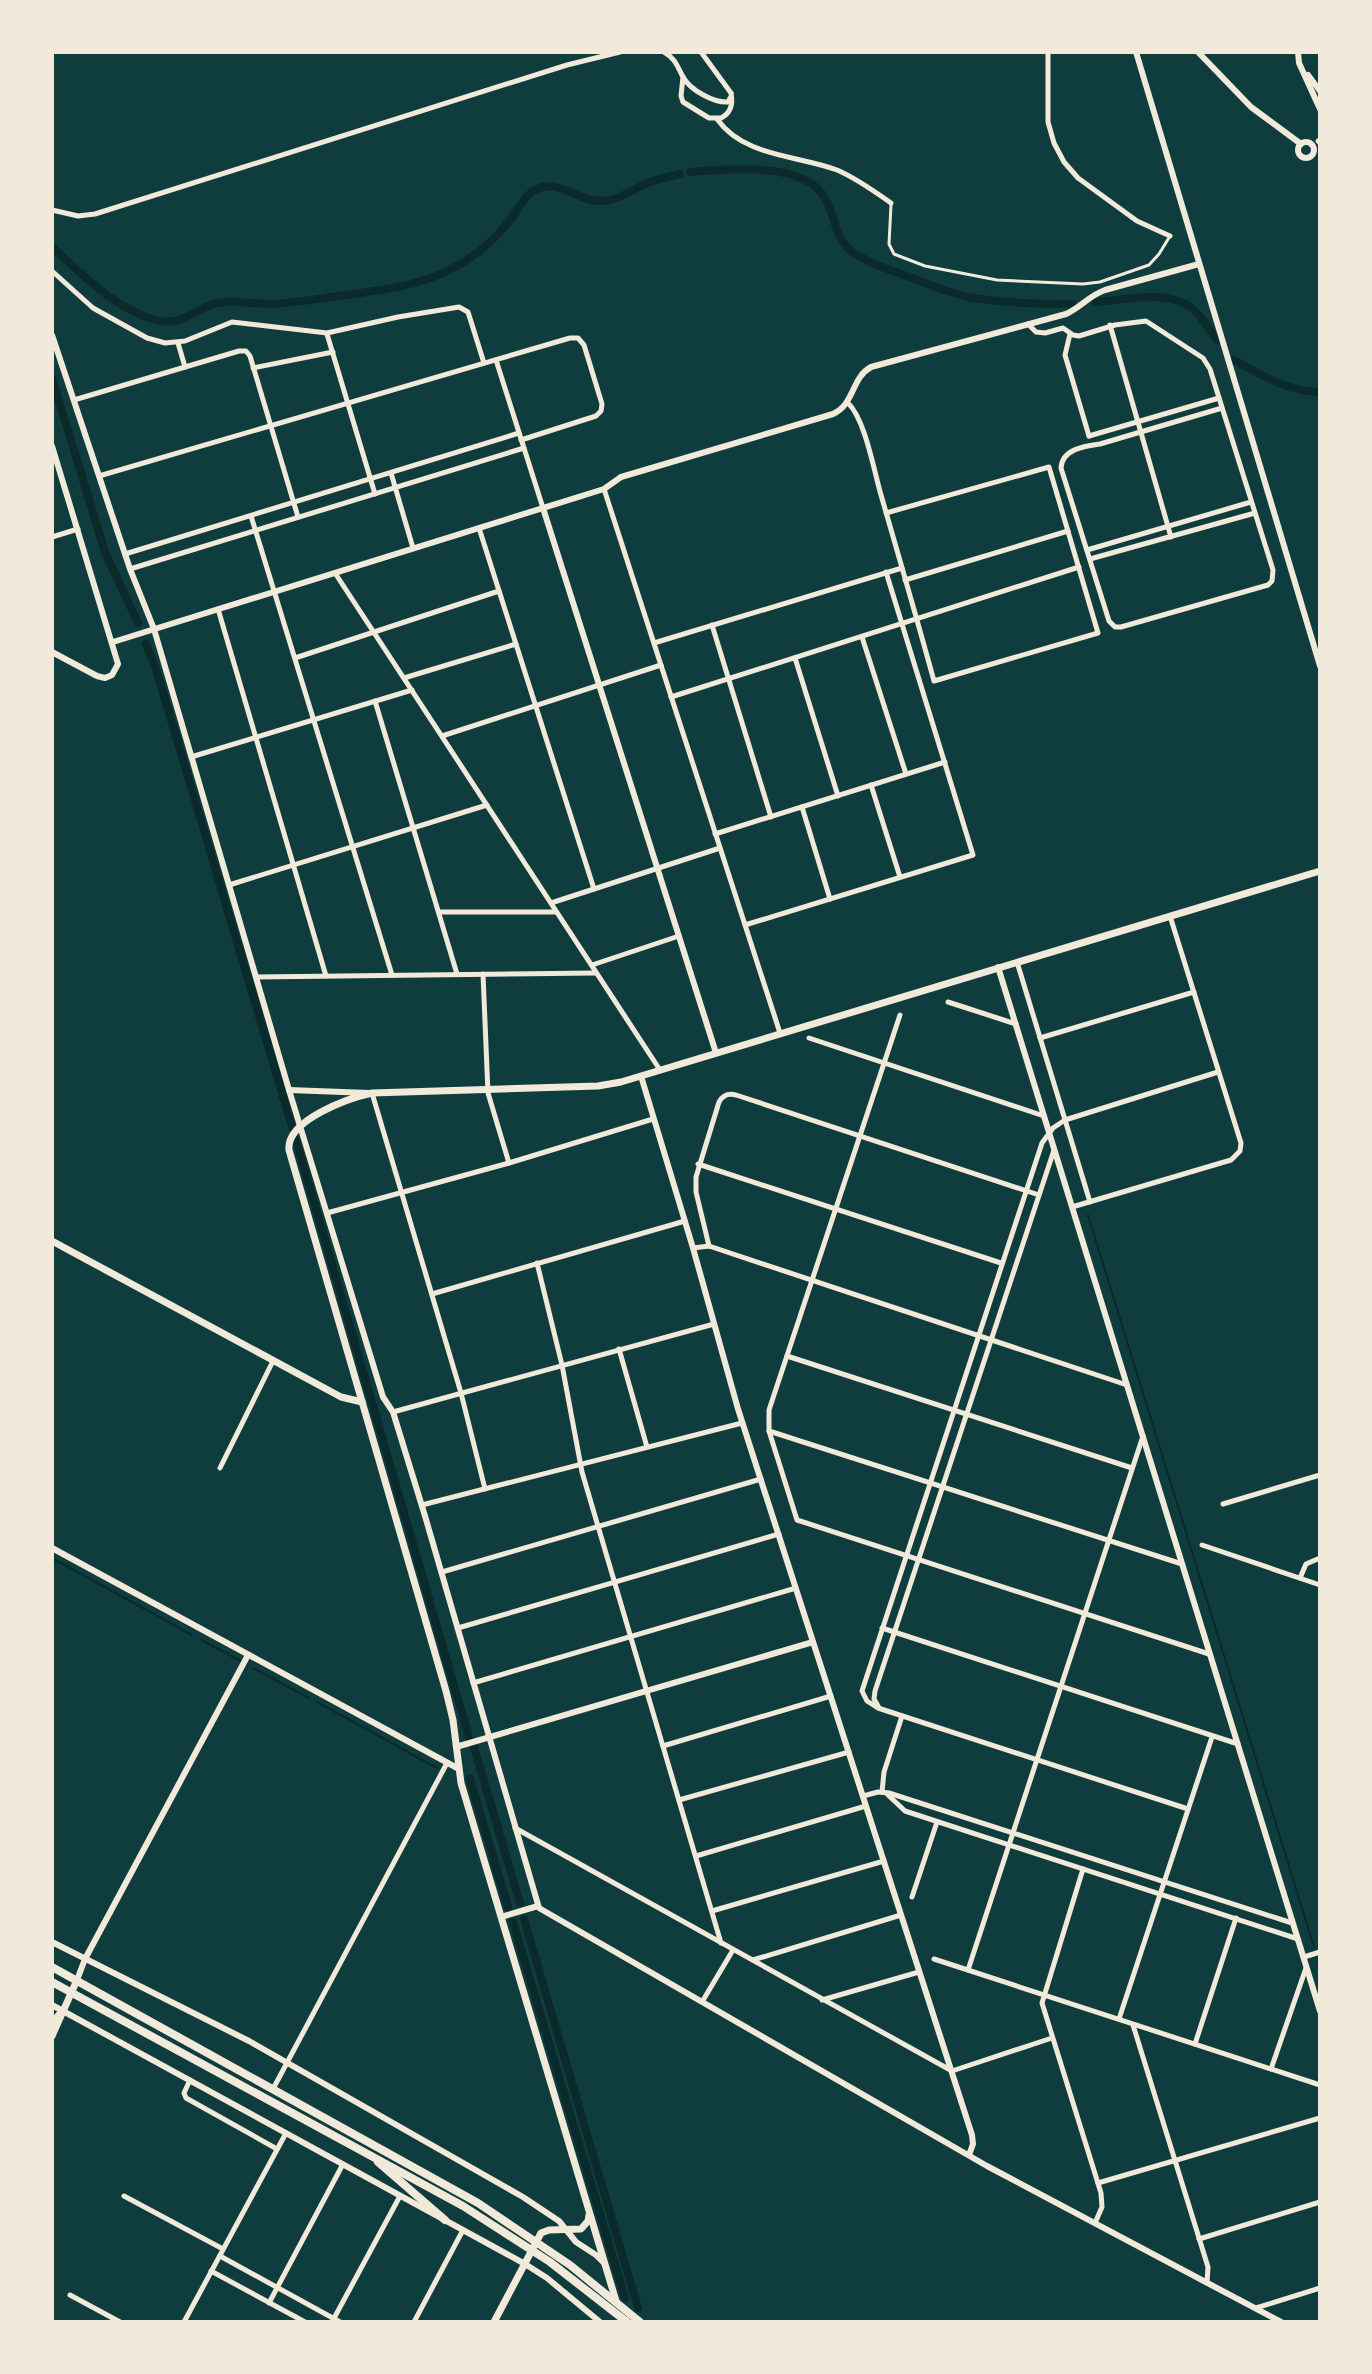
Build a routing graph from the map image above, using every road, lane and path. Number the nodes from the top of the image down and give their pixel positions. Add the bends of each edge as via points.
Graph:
1 (620, 52) edge
2 (664, 52) edge
3 (701, 52) edge
4 (1048, 52) edge
5 (1136, 52) edge
6 (1198, 52) edge
7 (1298, 52) edge
8 (1301, 67) junction
9 (683, 77) junction
10 (1320, 91) edge
11 (731, 93) junction
12 (1320, 109) edge
13 (717, 119) junction
14 (1318, 143) edge
15 (1301, 144) junction
16 (891, 203) joint
17 (52, 210) edge
18 (1170, 236) joint
19 (1199, 264) junction
20 (52, 271) edge
21 (1028, 324) junction
22 (1110, 325) junction
23 (327, 333) junction
24 (1070, 334) junction
25 (52, 335) edge
26 (178, 343) junction
27 (333, 352) junction
28 (496, 360) junction
29 (484, 363) junction
30 (185, 367) junction
31 (253, 368) junction
32 (1219, 398) junction
33 (74, 400) junction
34 (348, 403) junction
35 (848, 403) junction
36 (1222, 408) junction
37 (1138, 422) junction
38 (271, 426) junction
39 (1141, 432) junction
40 (1089, 436) junction
41 (520, 437) junction
42 (1087, 444) junction
43 (52, 446) edge
44 (524, 448) junction
45 (391, 473) junction
46 (99, 476) junction
47 (371, 479) junction
48 (395, 488) junction
49 (604, 489) junction
50 (375, 494) junction
51 (294, 502) junction
52 (1251, 502) junction
53 (543, 508) junction
54 (886, 513) junction
55 (1255, 513) junction
56 (251, 516) junction
57 (298, 517) junction
58 (1168, 527) junction
59 (479, 528) junction
60 (78, 529) junction
61 (255, 530) junction
62 (1068, 531) junction
63 (52, 537) edge
64 (1171, 537) junction
65 (413, 548) junction
66 (1087, 550) junction
67 (125, 554) junction
68 (1090, 559) junction
69 (1079, 567) junction
70 (902, 568) junction
71 (130, 569) junction
72 (886, 572) junction
73 (335, 573) junction
74 (905, 580) junction
75 (499, 591) junction
76 (274, 592) junction
77 (218, 609) junction
78 (917, 619) junction
79 (902, 623) junction
80 (712, 625) junction
81 (154, 629) junction
82 (374, 632) junction
83 (862, 637) junction
84 (113, 642) junction
85 (654, 643) junction
86 (516, 644) junction
87 (52, 652) edge
88 (295, 658) junction
89 (795, 658) junction
90 (661, 665) junction
91 (1320, 666) edge
92 (404, 678) junction
93 (728, 679) junction
94 (599, 685) junction
95 (412, 690) junction
96 (671, 697) junction
97 (375, 701) junction
98 (535, 706) junction
99 (314, 719) junction
100 (442, 736) junction
101 (255, 737) junction
102 (191, 757) junction
103 (945, 762) junction
104 (906, 774) junction
105 (871, 785) junction
106 (838, 796) junction
107 (487, 805) junction
108 (802, 807) junction
109 (771, 817) junction
110 (413, 828) junction
111 (715, 834) junction
112 (353, 846) junction
113 (720, 848) junction
114 (293, 865) junction
115 (658, 868) junction
116 (1320, 871) edge
117 (900, 877) junction
118 (229, 885) junction
119 (594, 889) junction
120 (830, 899) junction
121 (551, 903) junction
122 (439, 912) junction
123 (557, 912) junction
124 (1170, 916) junction
125 (745, 925) junction
126 (679, 936) junction
127 (1017, 962) junction
128 (592, 965) junction
129 (998, 967) junction
130 (596, 973) junction
131 (457, 974) junction
132 (483, 974) junction
133 (392, 975) junction
134 (326, 976) junction
135 (256, 977) junction
136 (1194, 992) junction
137 (948, 1002) dead end
138 (900, 1015) dead end
139 (1016, 1024) junction
140 (780, 1033) junction
141 (809, 1038) dead end
142 (1040, 1038) junction
143 (716, 1053) junction
144 (884, 1063) junction
145 (660, 1070) junction
146 (1218, 1072) junction
147 (641, 1076) junction
148 (488, 1089) junction
149 (289, 1090) junction
150 (372, 1093) junction
151 (1044, 1116) junction
152 (653, 1119) junction
153 (1065, 1120) junction
154 (300, 1127) junction
155 (1049, 1132) junction
156 (860, 1135) junction
157 (1054, 1149) junction
158 (509, 1163) junction
159 (698, 1164) junction
160 (1025, 1190) junction
161 (402, 1193) junction
162 (1039, 1195) junction
163 (1090, 1202) junction
164 (1072, 1207) junction
165 (835, 1209) junction
166 (327, 1213) junction
167 (685, 1221) junction
168 (52, 1241) edge
169 (709, 1246) junction
170 (693, 1248) junction
171 (537, 1263) junction
172 (1001, 1263) junction
173 (811, 1282) junction
174 (432, 1294) junction
175 (715, 1324) junction
176 (977, 1336) junction
177 (991, 1341) junction
178 (619, 1349) junction
179 (787, 1356) junction
180 (273, 1360) junction
181 (562, 1365) junction
182 (1127, 1385) junction
183 (461, 1393) junction
184 (362, 1402) junction
185 (953, 1410) junction
186 (393, 1412) junction
187 (966, 1414) junction
188 (742, 1423) junction
189 (769, 1431) junction
190 (1143, 1436) junction
191 (647, 1447) junction
192 (580, 1464) junction
193 (220, 1468) dead end
194 (1132, 1468) junction
195 (1320, 1475) edge
196 (761, 1479) junction
197 (929, 1483) junction
198 (942, 1487) junction
199 (485, 1489) junction
200 (1223, 1504) dead end
201 (422, 1505) junction
202 (598, 1527) junction
203 (779, 1534) junction
204 (1108, 1541) junction
205 (1202, 1545) dead end
206 (52, 1548) edge
207 (906, 1556) junction
208 (1320, 1558) edge
209 (918, 1560) junction
210 (1183, 1565) junction
211 (442, 1572) junction
212 (1300, 1578) junction
213 (615, 1582) junction
214 (1320, 1585) edge
215 (796, 1588) junction
216 (1084, 1614) junction
217 (458, 1628) junction
218 (882, 1628) junction
219 (894, 1632) junction
220 (631, 1637) junction
221 (813, 1642) junction
222 (248, 1655) junction
223 (1210, 1655) junction
224 (473, 1683) junction
225 (1060, 1687) junction
226 (647, 1692) junction
227 (831, 1696) junction
228 (882, 1709) junction
229 (902, 1716) junction
230 (1212, 1737) junction
231 (490, 1739) junction
232 (1238, 1744) junction
233 (663, 1746) junction
234 (456, 1747) junction
235 (849, 1752) junction
236 (1037, 1760) junction
237 (447, 1763) junction
238 (459, 1769) junction
239 (883, 1792) junction
240 (863, 1796) junction
241 (679, 1800) junction
242 (866, 1806) junction
243 (1188, 1809) junction
244 (937, 1822) junction
245 (515, 1828) junction
246 (1013, 1833) junction
247 (1009, 1845) junction
248 (696, 1856) junction
249 (884, 1861) junction
250 (1083, 1869) junction
251 (1164, 1882) junction
252 (1160, 1894) junction
253 (912, 1897) dead end
254 (538, 1906) junction
255 (712, 1911) junction
256 (901, 1915) junction
257 (501, 1917) junction
258 (1236, 1918) junction
259 (1293, 1923) junction
260 (1298, 1939) junction
261 (52, 1942) edge
262 (721, 1943) junction
263 (733, 1950) junction
264 (1320, 1952) edge
265 (1304, 1957) junction
266 (85, 1959) junction
267 (934, 1959) dead end
268 (751, 1960) junction
269 (52, 1967) edge
270 (1307, 1967) junction
271 (968, 1970) junction
272 (919, 1972) junction
273 (77, 1980) junction
274 (52, 1982) edge
275 (71, 1992) junction
276 (1044, 1995) junction
277 (822, 2000) junction
278 (702, 2002) junction
279 (52, 2005) edge
280 (62, 2011) junction
281 (1320, 2011) edge
282 (1119, 2019) junction
283 (52, 2023) edge
284 (1133, 2024) junction
285 (52, 2036) edge
286 (1052, 2038) junction
287 (1195, 2044) junction
288 (287, 2063) junction
289 (1271, 2069) junction
290 (952, 2071) junction
291 (190, 2080) junction
292 (1320, 2085) edge
293 (272, 2090) junction
294 (1320, 2118) edge
295 (286, 2133) junction
296 (358, 2147) junction
297 (277, 2149) junction
298 (969, 2155) junction
299 (1175, 2161) junction
300 (343, 2164) junction
301 (1098, 2183) junction
302 (124, 2196) dead end
303 (400, 2196) junction
304 (1320, 2202) edge
305 (589, 2213) junction
306 (445, 2220) junction
307 (1095, 2223) junction
308 (463, 2230) junction
309 (567, 2230) junction
310 (1199, 2239) junction
311 (534, 2245) junction
312 (221, 2253) junction
313 (603, 2262) junction
314 (525, 2264) junction
315 (211, 2271) junction
316 (1207, 2283) junction
317 (278, 2288) junction
318 (1320, 2288) edge
319 (70, 2295) dead end
320 (616, 2301) junction
321 (269, 2303) junction
322 (1255, 2308) junction
323 (623, 2320) edge
324 (336, 2321) edge
325 (120, 2322) edge
326 (184, 2322) edge
327 (305, 2322) edge
328 (414, 2322) edge
329 (494, 2322) edge
330 (600, 2322) edge
331 (640, 2322) edge
332 (1281, 2322) edge

1 - 17 street via 95,214
2 - 9 street
3 - 11 street
4 - 18 street via 1048,122 1064,162 1137,221
5 - 19 street
6 - 15 street via 1251,107
7 - 8 street
8 - 10 street
8 - 12 street
9 - 11 street via 722,103
9 - 13 street via 683,102
11 - 13 street via 730,108
13 - 16 street via 747,144 835,169
14 - 15 street
14 - 15 street via 1305,158 1298,151
16 - 18 street via 889,244 894,254 925,266 1009,282 1100,282 1149,265
19 - 21 street via 1105,290 1071,311
19 - 91 street
20 - 26 street via 98,311 159,343
21 - 24 street via 1039,333 1062,328
21 - 35 street via 871,367 860,375
22 - 24 street
22 - 32 street via 1146,321 1200,355
22 - 37 street
23 - 26 street via 236,322
23 - 27 street
23 - 29 street via 464,308
24 - 40 street via 1065,355
25 - 33 street
26 - 30 street
27 - 31 street
27 - 34 street
28 - 29 street
28 - 41 street
28 - 41 street via 570,338 584,345 601,411
29 - 34 street
30 - 31 street via 246,351
30 - 33 street
31 - 38 street
32 - 36 street
32 - 37 street
33 - 46 street
34 - 38 street
34 - 47 street
35 - 49 street via 833,414 621,477
35 - 54 street via 859,418
36 - 39 street
36 - 52 street
37 - 39 street
37 - 40 street
38 - 46 street
38 - 51 street
39 - 42 street
39 - 58 street
40 - 42 street
41 - 44 street
41 - 45 street
42 - 66 street via 1066,455 1061,468
43 - 60 street
44 - 48 street
44 - 53 street
45 - 47 street
45 - 48 street
46 - 67 street
47 - 50 street
47 - 51 street
48 - 50 street
48 - 65 street
49 - 53 street
49 - 85 street
50 - 57 street
51 - 56 street
51 - 57 street
52 - 55 street
52 - 58 street
53 - 59 street
53 - 94 street
54 - 62 street via 1049,467
54 - 70 street
55 - 64 street
55 - 68 street via 1273,578 1268,585 1121,627 1109,621
56 - 61 street
56 - 67 street
57 - 61 street
58 - 64 street
58 - 66 street
59 - 65 street
59 - 75 street
60 - 63 street
60 - 84 street
61 - 71 street
61 - 76 street
62 - 69 street
62 - 74 street
64 - 68 street
65 - 73 street
66 - 68 street
67 - 71 street
69 - 78 street
69 - 78 street via 1098,633 934,681
70 - 72 street
70 - 74 street
71 - 81 street
72 - 79 street
72 - 80 street
73 - 76 street
73 - 82 street
74 - 78 street
75 - 82 street
75 - 86 street
76 - 77 street
76 - 88 street
77 - 81 street
77 - 101 street
78 - 79 street
79 - 83 street
79 - 103 street
80 - 85 street
80 - 93 street
81 - 84 street
81 - 102 street
82 - 88 street
82 - 92 street
83 - 89 street
83 - 104 street
84 - 87 street via 118,664 105,678
85 - 90 street
86 - 92 street
86 - 98 street
88 - 99 street
89 - 93 street
89 - 106 street
90 - 94 street
90 - 96 street
92 - 95 street
93 - 96 street
93 - 109 street
94 - 98 street
94 - 115 street
95 - 97 street
95 - 100 street
96 - 111 street
97 - 99 street
97 - 110 street
98 - 100 street
98 - 119 street
99 - 101 street
99 - 112 street
100 - 107 street
101 - 102 street
101 - 114 street
102 - 118 street
103 - 104 street
103 - 117 street via 973,855
104 - 105 street
105 - 106 street
105 - 117 street
106 - 108 street
107 - 110 street
107 - 121 street
108 - 109 street
108 - 120 street
109 - 111 street
110 - 112 street
110 - 122 street
111 - 113 street
112 - 114 street
112 - 133 street
113 - 115 street
113 - 125 street
114 - 118 street
114 - 134 street
115 - 119 street
115 - 126 street
116 - 124 main road
117 - 120 street
118 - 135 street
119 - 121 street
120 - 125 street
121 - 123 street
122 - 123 street
122 - 131 street
123 - 128 street
124 - 127 main road
124 - 136 street
125 - 140 street
126 - 128 street
126 - 143 street
127 - 129 main road
127 - 142 street
128 - 130 street
129 - 139 street
129 - 140 main road
130 - 132 street
130 - 145 street
131 - 132 street
131 - 133 street
132 - 148 street
133 - 134 street
134 - 135 street
135 - 149 street
136 - 142 street
136 - 146 street
137 - 139 street
138 - 144 street
139 - 151 street
140 - 143 main road
141 - 144 street
142 - 153 street
143 - 145 main road
144 - 151 street
144 - 156 street
145 - 147 main road
146 - 153 street
146 - 163 street via 1241,1143 1239,1154
147 - 148 main road via 598,1086
147 - 152 street
148 - 150 main road
148 - 158 street
149 - 150 street
149 - 154 street
150 - 154 main road via 339,1102
150 - 161 street
151 - 155 street
152 - 158 street
152 - 167 street
153 - 155 street
153 - 163 street
154 - 166 street
154 - 184 main road via 289,1139 289,1150
155 - 157 street
155 - 160 street
156 - 159 street via 725,1095
156 - 160 street
156 - 165 street
157 - 162 street
157 - 164 street
158 - 161 street
159 - 165 street
159 - 169 street via 696,1192
160 - 162 street
160 - 172 street
161 - 166 street
161 - 174 street
162 - 177 street
163 - 164 street
164 - 182 street
165 - 172 street
165 - 173 street
166 - 186 street via 383,1397
167 - 170 street
167 - 171 street
168 - 180 main road
169 - 170 street
169 - 173 street
170 - 175 street
171 - 174 street
171 - 181 street
172 - 176 street
173 - 176 street
173 - 179 street
174 - 183 street
175 - 178 street
175 - 188 street
176 - 177 street
176 - 185 street
177 - 182 street
177 - 187 street
178 - 181 street
178 - 191 street
179 - 185 street
179 - 189 street via 768,1418
180 - 184 main road via 341,1397
180 - 193 street
181 - 183 street
181 - 192 street
182 - 190 street
183 - 186 street
183 - 199 street
184 - 234 main road via 446,1691
185 - 187 street
185 - 197 street
186 - 201 street
187 - 194 street
187 - 198 street
188 - 191 street
188 - 196 street
189 - 197 street
189 - 207 street via 797,1520
190 - 194 street
190 - 210 street
191 - 192 street
192 - 199 street
192 - 202 street
194 - 204 street
195 - 200 street
196 - 202 street
196 - 203 street
197 - 198 street
197 - 207 street
198 - 204 street
198 - 209 street
199 - 201 street
201 - 211 street
202 - 211 street
202 - 213 street
203 - 213 street
203 - 215 street
204 - 210 street
204 - 216 street
205 - 212 street
206 - 222 street
207 - 209 street
207 - 218 street
208 - 212 street via 1306,1564
209 - 216 street
209 - 219 street
210 - 223 street
211 - 217 street
212 - 214 street
213 - 217 street
213 - 220 street
215 - 220 street
215 - 221 street
216 - 223 street
216 - 225 street
217 - 224 street
218 - 219 street
218 - 228 street via 862,1691 867,1701
219 - 225 street
219 - 228 street via 874,1695
220 - 224 street
220 - 226 street
221 - 226 street
221 - 227 street
222 - 237 street
222 - 266 street
223 - 232 street
224 - 231 street
225 - 230 street
225 - 236 street
226 - 231 street
226 - 233 street
227 - 233 street
227 - 235 street
228 - 229 street
229 - 236 street
229 - 239 street
230 - 232 street
230 - 243 street
231 - 234 street
231 - 245 street
232 - 259 street
233 - 241 street
234 - 238 main road
235 - 240 street
235 - 241 street
236 - 243 street
236 - 246 street
237 - 238 street
237 - 288 street
238 - 257 main road
239 - 240 street
239 - 244 street via 902,1809
239 - 246 street
240 - 242 street
241 - 248 street
242 - 248 street
242 - 249 street
243 - 251 street
244 - 247 street
244 - 253 street
245 - 254 street
245 - 262 street
246 - 247 street
246 - 251 street
247 - 250 street
247 - 271 street
248 - 255 street
249 - 255 street
249 - 256 street
250 - 252 street
250 - 276 street
251 - 252 street
251 - 259 street
252 - 258 street
252 - 282 street
254 - 257 street
254 - 278 street
255 - 262 street
256 - 268 street
256 - 272 street
257 - 305 main road
258 - 260 street
258 - 287 street
259 - 260 street
260 - 265 street
261 - 266 street
262 - 263 street
263 - 268 street
263 - 278 street
264 - 265 street
265 - 270 street
266 - 273 street
266 - 288 street
267 - 271 street
268 - 277 street
269 - 273 highway
270 - 281 street
270 - 289 street
271 - 276 street
272 - 277 street
272 - 290 street
273 - 275 main road
273 - 293 highway
274 - 275 highway
275 - 280 main road
275 - 296 highway
276 - 282 street
276 - 286 street
277 - 290 street
278 - 298 street
279 - 280 street
280 - 283 main road
280 - 285 main road
280 - 291 street
282 - 284 street
284 - 287 street
284 - 299 street
286 - 290 street
286 - 301 street
287 - 289 street
288 - 293 street
288 - 309 street via 533,2203
289 - 292 street
290 - 298 street via 973,2140
291 - 295 street
291 - 297 street via 186,2098
293 - 311 highway via 459,2192
294 - 299 street
295 - 297 street
295 - 300 street
296 - 306 highway
296 - 311 highway
297 - 312 street
298 - 307 street
299 - 301 street
299 - 310 street
300 - 303 street
300 - 317 street
301 - 307 street via 1102,2203
302 - 312 street
303 - 306 street
303 - 324 street
304 - 310 street
305 - 309 main road via 584,2226
305 - 313 main road
306 - 308 street
307 - 316 street
308 - 314 street
308 - 328 street
309 - 311 main road via 544,2232
309 - 313 street
310 - 316 street
311 - 314 main road
311 - 320 highway
311 - 323 highway
312 - 315 street
312 - 317 street
313 - 320 main road
314 - 329 main road
314 - 330 street
315 - 321 street
315 - 326 street
316 - 322 street
317 - 321 street
317 - 324 street
318 - 322 street
319 - 325 street
320 - 331 highway
321 - 327 street
322 - 332 street

